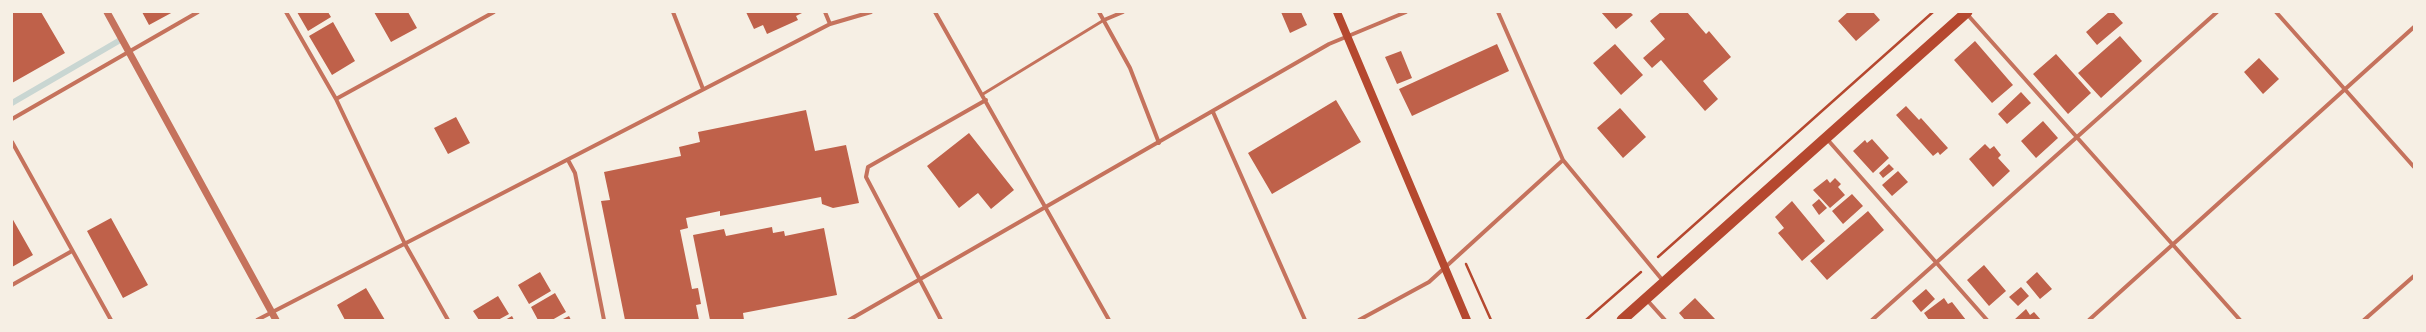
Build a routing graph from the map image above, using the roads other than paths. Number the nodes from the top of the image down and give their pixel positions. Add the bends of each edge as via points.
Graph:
1 (107, 12) edge
2 (198, 12) edge
3 (286, 12) edge
4 (494, 12) edge
5 (673, 12) edge
6 (825, 12) edge
7 (871, 12) edge
8 (935, 12) edge
9 (1099, 12) edge
10 (1123, 12) edge
11 (1337, 12) edge
12 (1406, 12) edge
13 (1498, 12) edge
14 (1966, 12) edge
15 (2217, 12) edge
16 (2276, 12) edge
17 (1104, 20) junction
18 (830, 24) junction
19 (2414, 27) edge
20 (1347, 36) junction
21 (129, 52) junction
22 (703, 89) junction
23 (2344, 89) junction
24 (983, 94) junction
25 (336, 99) junction
26 (986, 100) junction
27 (1213, 112) junction
28 (12, 119) edge
29 (2077, 137) junction
30 (1826, 139) junction
31 (12, 142) edge
32 (1159, 143) junction
33 (568, 160) junction
34 (1563, 160) junction
35 (2414, 167) edge
36 (1045, 207) junction
37 (405, 244) junction
38 (2173, 244) junction
39 (72, 251) junction
40 (1936, 263) junction
41 (1444, 267) junction
42 (2414, 277) edge
43 (918, 279) junction
44 (1666, 283) junction
45 (12, 285) edge
46 (1646, 300) junction
47 (271, 312) junction
48 (111, 320) edge
49 (257, 320) edge
50 (276, 320) edge
51 (448, 320) edge
52 (604, 320) edge
53 (849, 320) edge
54 (941, 320) edge
55 (1109, 320) edge
56 (1305, 320) edge
57 (1359, 320) edge
58 (1467, 320) edge
59 (1622, 320) edge
60 (1665, 320) edge
61 (1872, 320) edge
62 (1987, 320) edge
63 (2089, 320) edge
64 (2240, 320) edge
65 (2364, 320) edge

1 - 21 street
2 - 21 street
3 - 25 street
4 - 25 street
5 - 22 street
6 - 18 street
7 - 18 street
8 - 24 street
9 - 17 street
10 - 17 street
11 - 20 main road
12 - 20 street
13 - 34 street
14 - 29 street
14 - 30 highway
15 - 29 street
16 - 23 street
17 - 24 lane
17 - 32 street via 1130,68
18 - 22 street
19 - 23 street
20 - 27 street
20 - 41 main road
21 - 28 street
21 - 47 street
22 - 33 street
23 - 35 street
23 - 38 street
24 - 26 street
25 - 37 street
26 - 36 street
26 - 43 street via 868,167 866,177
27 - 32 street
27 - 56 street
29 - 38 street
29 - 40 street
30 - 40 street
30 - 44 highway
31 - 39 street
32 - 36 street
33 - 37 street
33 - 52 street via 575,173
34 - 41 street
34 - 44 street
36 - 43 street
36 - 55 street
37 - 47 street
37 - 51 street
38 - 63 street
38 - 64 street
39 - 45 street
39 - 48 street
40 - 61 street
40 - 62 street
41 - 57 street via 1429,282
41 - 58 main road
42 - 65 street
43 - 53 street
43 - 54 street
44 - 46 highway
46 - 59 highway
46 - 60 street
47 - 49 street
47 - 50 street

